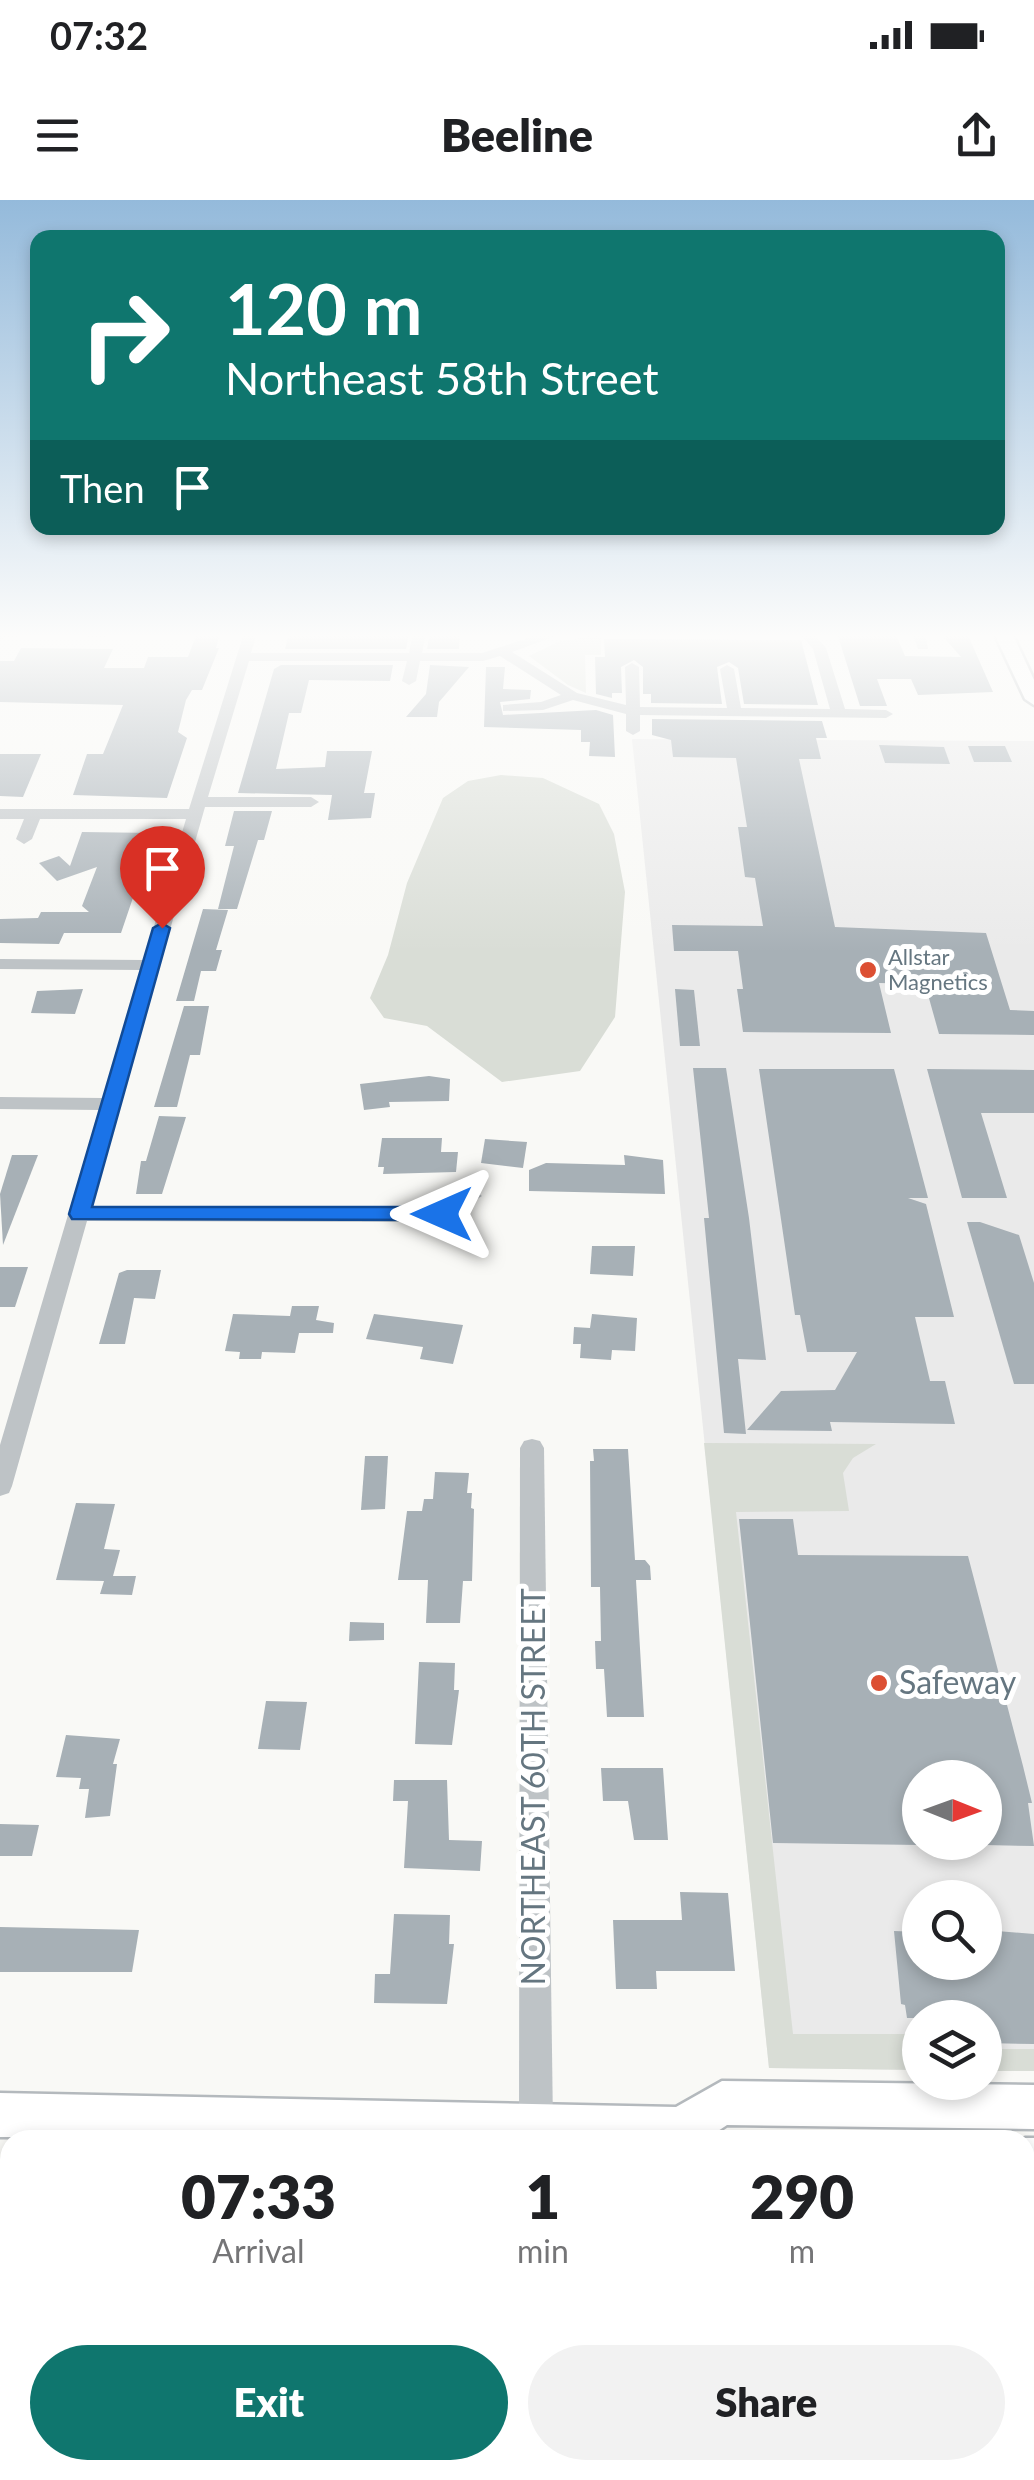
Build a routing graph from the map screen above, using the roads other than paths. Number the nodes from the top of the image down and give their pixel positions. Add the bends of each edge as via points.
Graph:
1 (218, 739) edge
2 (310, 802) dead end
3 (197, 808) junction
4 (0, 814) edge
5 (34, 814) junction
6 (24, 838) dead end
7 (0, 964) edge
8 (151, 965) junction
9 (0, 1104) edge
10 (112, 1104) junction
11 (472, 1196) dead end
12 (80, 1214) junction
13 (7, 1440) edge
14 (532, 1448) dead end
15 (0, 1486) edge
16 (1034, 2108) edge
17 (0, 2115) edge
18 (536, 2126) junction
19 (614, 2130) edge
20 (695, 2130) edge

1 - 3 street
2 - 3 street
3 - 5 street
3 - 8 street
4 - 5 street
5 - 6 street
7 - 8 street
8 - 10 street
9 - 10 street
10 - 12 street
11 - 12 street via 442,1214
12 - 13 street
13 - 15 street
14 - 18 street, NORTHEAST 60TH STREET
16 - 20 main road via 722,2103
17 - 18 main road
18 - 19 main road

